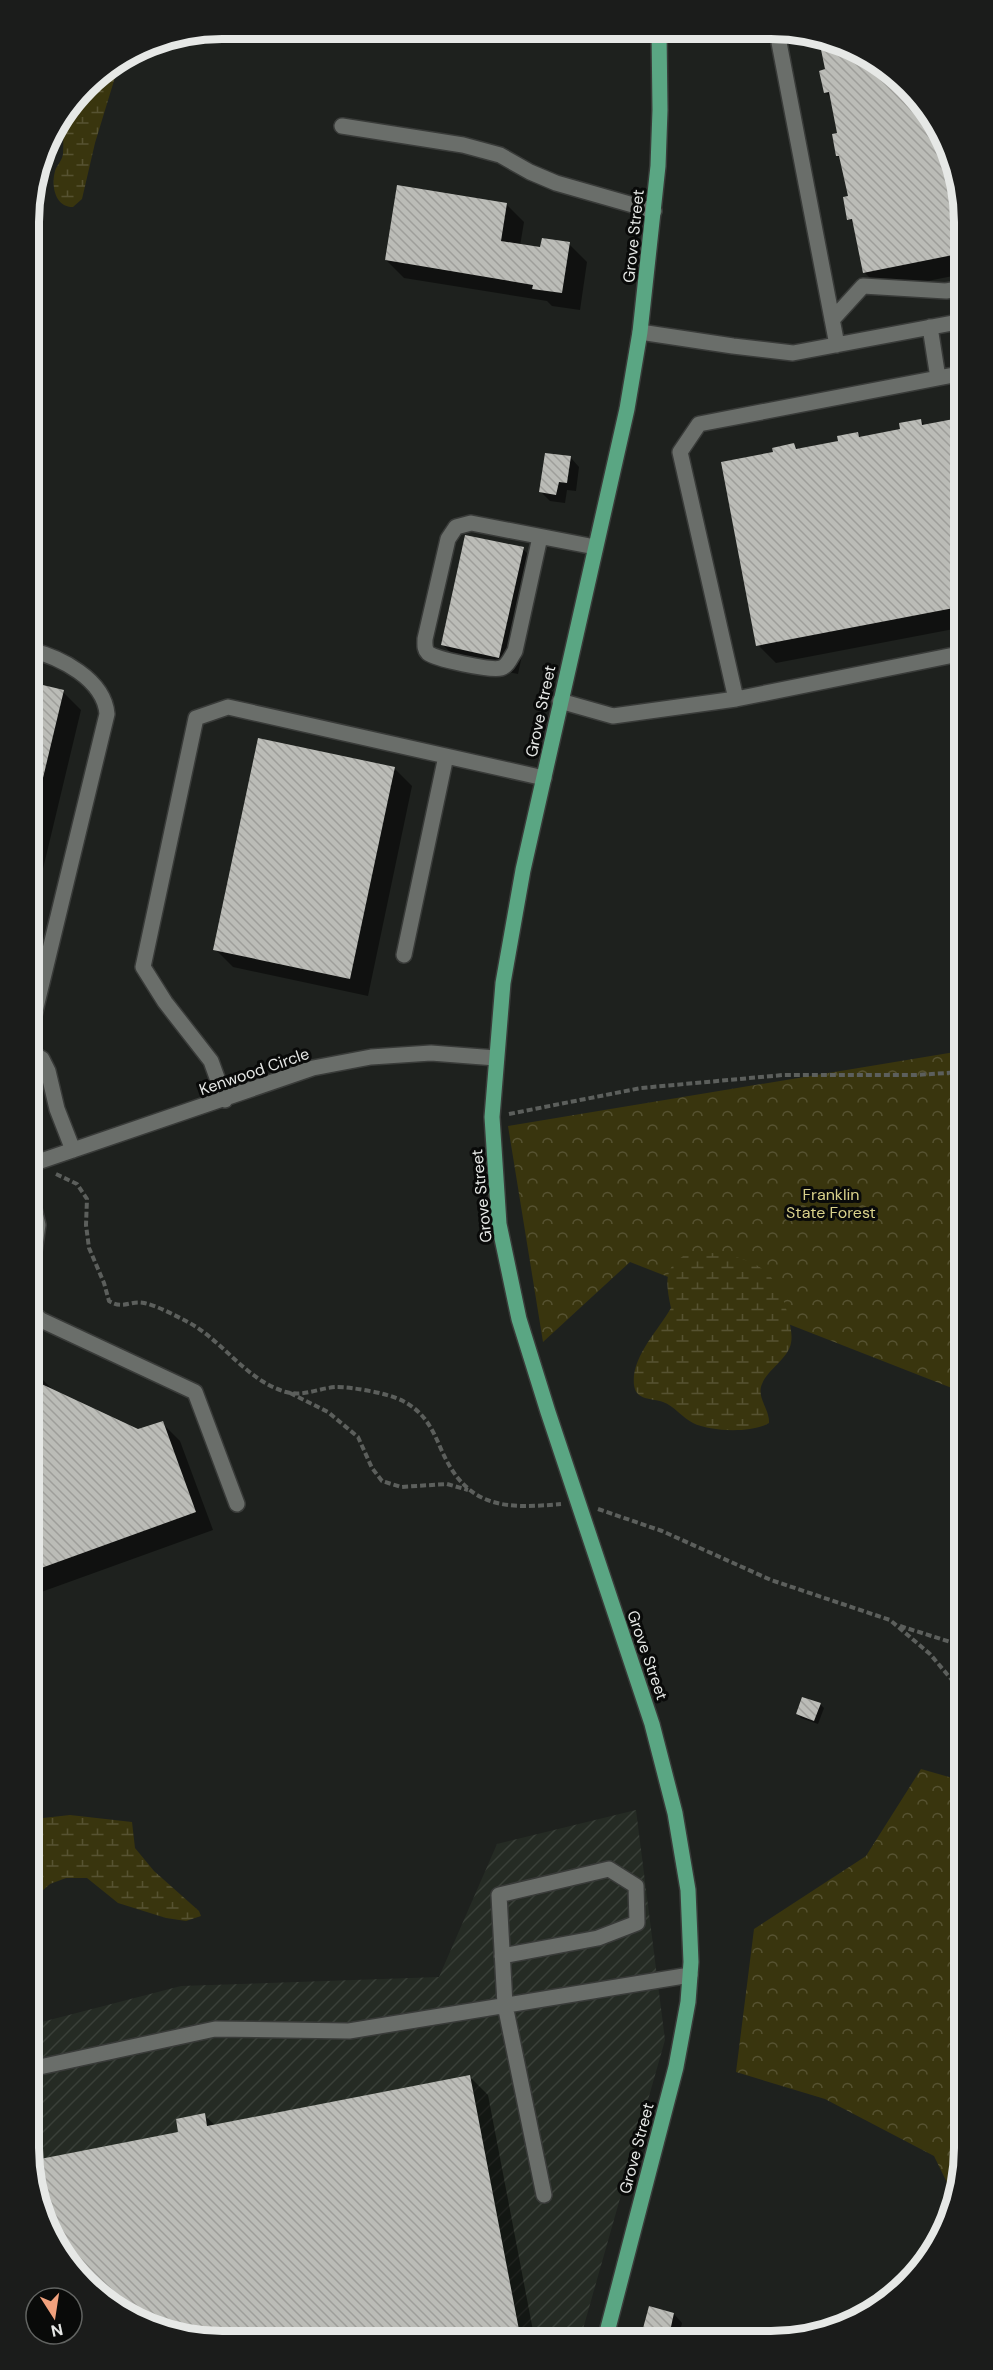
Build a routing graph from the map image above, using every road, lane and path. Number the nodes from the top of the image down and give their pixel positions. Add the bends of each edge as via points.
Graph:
1 (659, 39) edge
2 (778, 40) edge
3 (342, 126) dead end
4 (654, 211) junction
5 (954, 290) edge
6 (832, 320) junction
7 (954, 323) edge
8 (930, 327) junction
9 (640, 332) junction
10 (837, 345) junction
11 (954, 375) edge
12 (938, 378) junction
13 (540, 537) junction
14 (595, 547) junction
15 (39, 653) edge
16 (954, 655) edge
17 (736, 699) junction
18 (560, 700) junction
19 (446, 756) junction
20 (544, 778) junction
21 (404, 955) dead end
22 (39, 999) edge
23 (39, 1057) edge
24 (496, 1058) junction
25 (954, 1073) edge
26 (225, 1100) junction
27 (492, 1117) junction
28 (73, 1150) junction
29 (39, 1162) edge
30 (39, 1166) edge
31 (39, 1318) edge
32 (290, 1393) junction
33 (472, 1491) junction
34 (578, 1503) junction
35 (237, 1504) dead end
36 (897, 1626) junction
37 (954, 1643) edge
38 (954, 1682) edge
39 (502, 1956) junction
40 (690, 1975) junction
41 (505, 2005) junction
42 (39, 2067) edge
43 (544, 2195) dead end
44 (607, 2331) edge

1 - 4 main road, Grove Street via 660,110
2 - 6 street
3 - 4 street via 463,144 500,155 556,183
4 - 9 main road, Grove Street
5 - 6 street via 863,286
6 - 10 street
7 - 8 street
8 - 10 street
8 - 12 street
9 - 10 street via 793,353
9 - 14 main road, Grove Street via 627,410
11 - 12 street
12 - 17 street via 699,424 680,452
13 - 13 street via 471,524 456,527 448,539 425,639 428,653 492,669 507,664 515,651
13 - 14 street
14 - 18 main road, Grove Street
15 - 22 street via 71,666 85,677 100,693 107,714
16 - 17 street
17 - 18 street via 613,716
18 - 20 main road, Grove Street
19 - 20 street
19 - 21 street
19 - 26 street via 228,707 196,718 143,967 211,1061
20 - 24 main road, Grove Street via 502,983
23 - 28 street
24 - 26 street, Kenwood Circle via 431,1053 371,1057 313,1068
24 - 27 main road, Grove Street
25 - 27 path via 783,1076 641,1088
26 - 28 street, Kenwood Circle
27 - 34 main road, Grove Street via 499,1224 511,1281 527,1346
28 - 29 street, Kenwood Circle
30 - 32 path via 69,1179 83,1191 87,1199 89,1248 110,1301 121,1306 144,1303 188,1322 261,1381
31 - 35 street via 195,1392
32 - 33 path via 328,1412 358,1437 372,1468 390,1485 410,1488 447,1484
32 - 33 path via 336,1387 400,1399 420,1412 437,1437 450,1469
33 - 34 path via 487,1501 510,1507
34 - 36 path via 662,1531 771,1580 860,1609
34 - 40 main road, Grove Street via 666,1776 686,1878
36 - 37 path
36 - 38 path via 930,1654
39 - 39 street via 499,1895 609,1869 636,1886 637,1923 598,1938
39 - 41 street
40 - 41 street
40 - 44 main road, Grove Street via 676,2067
41 - 42 street via 349,2031 215,2029
41 - 43 street

